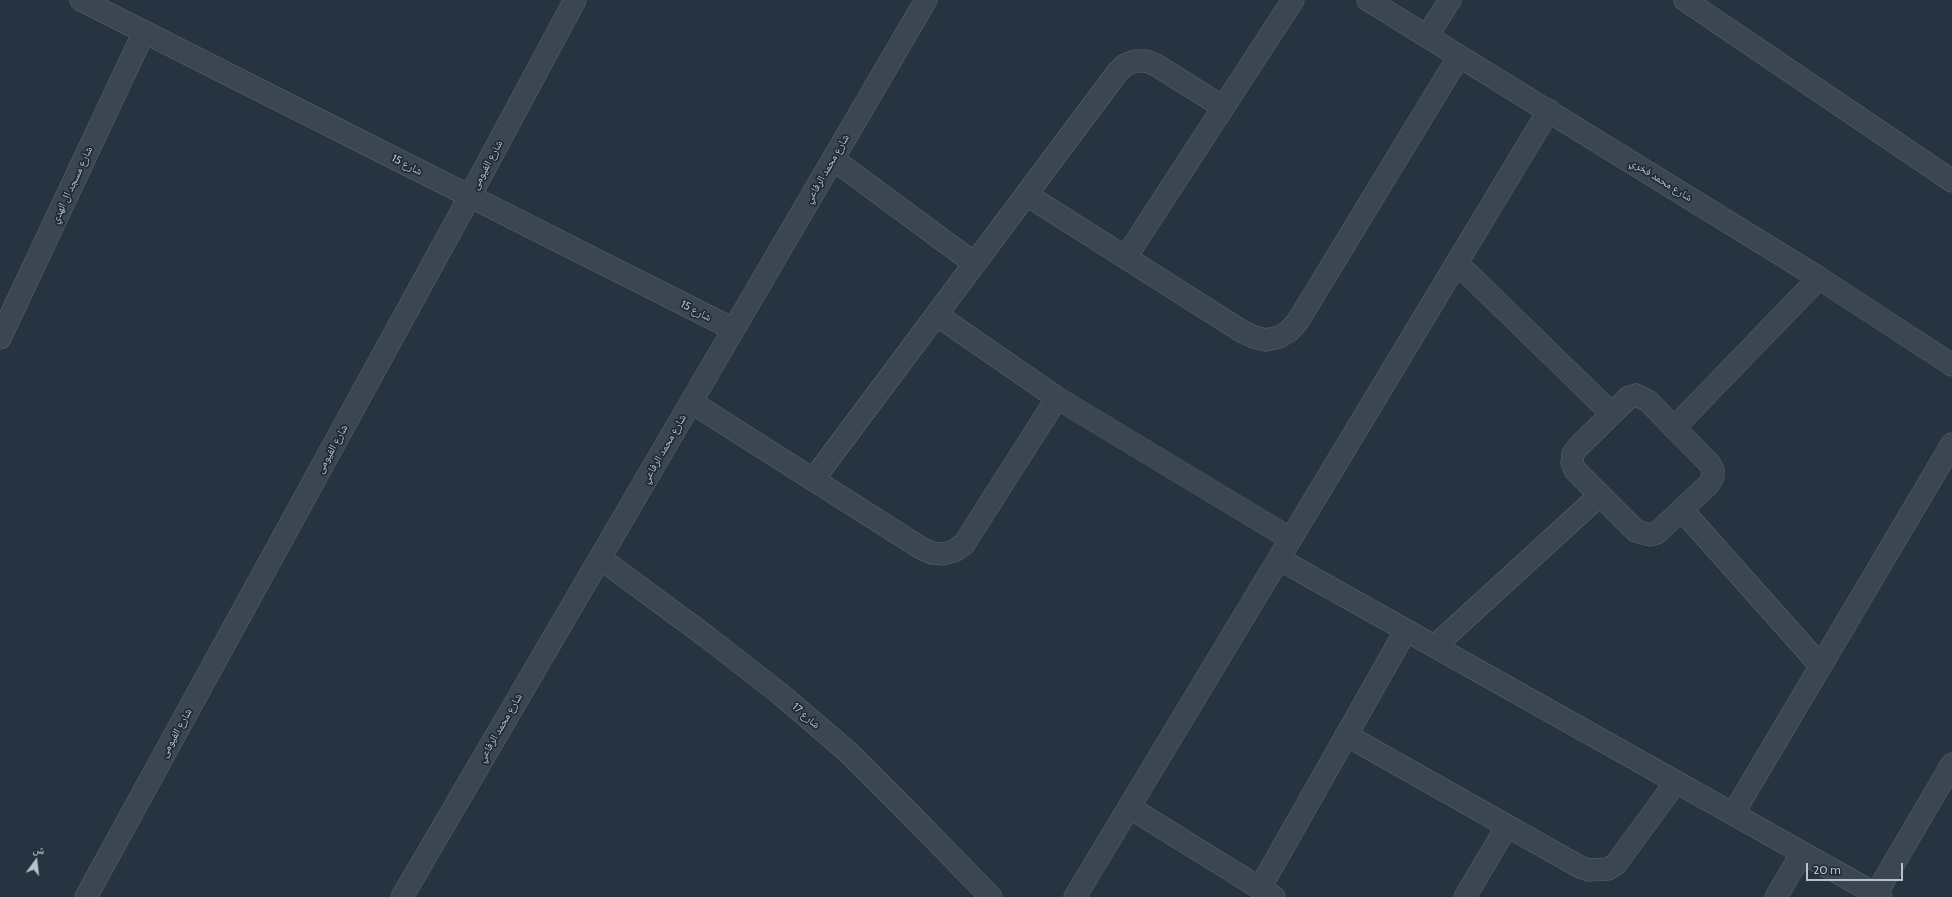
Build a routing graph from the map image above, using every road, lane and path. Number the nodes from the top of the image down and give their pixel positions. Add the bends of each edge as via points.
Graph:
1 (81, 0) edge
2 (575, 0) edge
3 (926, 0) edge
4 (1293, 0) edge
5 (1368, 0) edge
6 (1450, 0) edge
7 (1685, 0) edge
8 (144, 32) junction
9 (1427, 36) junction
10 (1459, 56) junction
11 (1223, 107) junction
12 (1549, 110) junction
13 (833, 159) junction
14 (1952, 181) edge
15 (1027, 195) junction
16 (470, 196) junction
17 (1126, 258) junction
18 (1457, 263) junction
19 (976, 264) junction
20 (1819, 278) junction
21 (937, 315) junction
22 (733, 329) junction
23 (0, 338) edge
24 (1952, 365) edge
25 (1057, 398) junction
26 (691, 402) junction
27 (1612, 414) junction
28 (1674, 428) junction
29 (1952, 444) edge
30 (813, 480) junction
31 (1600, 495) junction
32 (1682, 510) junction
33 (1291, 539) junction
34 (600, 558) junction
35 (1279, 559) junction
36 (1406, 630) junction
37 (1435, 646) junction
38 (1820, 665) junction
39 (1346, 735) junction
40 (1952, 764) edge
41 (1676, 782) junction
42 (1129, 807) junction
43 (1733, 814) junction
44 (1507, 826) junction
45 (1802, 853) junction
46 (1267, 893) edge
47 (1878, 896) edge
48 (86, 897) edge
49 (402, 897) edge
50 (991, 897) edge
51 (1075, 897) edge
52 (1465, 897) edge
53 (1776, 897) edge

1 - 8 street, شارع 15
2 - 16 street, شارع الفيومى
3 - 13 street, شارع محمد الرفاعي
4 - 11 street
5 - 9 street, شارع محمد فخري
6 - 9 street
7 - 14 street
8 - 16 street, شارع 15
8 - 23 street, شارع مسجد ال الهدي
9 - 10 street, شارع محمد فخري
10 - 12 street, شارع محمد فخري
10 - 17 street via 1290,331 1266,340 1254,337
11 - 15 street via 1156,65 1146,61 1135,61 1125,65
11 - 17 street
12 - 18 street
12 - 20 street, شارع محمد فخري
13 - 19 street
13 - 22 street, شارع محمد الرفاعي
15 - 17 street
15 - 19 street
16 - 22 street, شارع 15
16 - 48 street, شارع الفيومى
18 - 27 street
18 - 33 street
19 - 21 street
20 - 24 street, شارع محمد فخري
20 - 28 street
21 - 25 street
21 - 30 street
22 - 26 street, شارع محمد الرفاعي
25 - 30 street via 964,544 943,554 921,548
25 - 33 street
26 - 30 street
26 - 34 street, شارع محمد الرفاعي
27 - 28 street via 1629,397 1636,395 1648,401
27 - 31 street via 1573,454 1572,463 1575,470
28 - 32 street via 1713,470 1713,477 1708,485
29 - 38 street
31 - 32 street via 1636,531 1644,534 1657,533
31 - 37 street
32 - 38 street
33 - 35 street
34 - 49 street, شارع محمد الرفاعي
34 - 50 street, شارع 17 via 779,693 848,752
35 - 36 street
35 - 42 street
36 - 37 street
36 - 39 street
37 - 41 street
38 - 43 street
39 - 44 street
39 - 46 street
40 - 47 street
41 - 43 street
41 - 44 street via 1616,864 1608,869 1580,867
42 - 46 street
42 - 51 street
43 - 45 street
44 - 52 street
45 - 47 street
45 - 53 street

